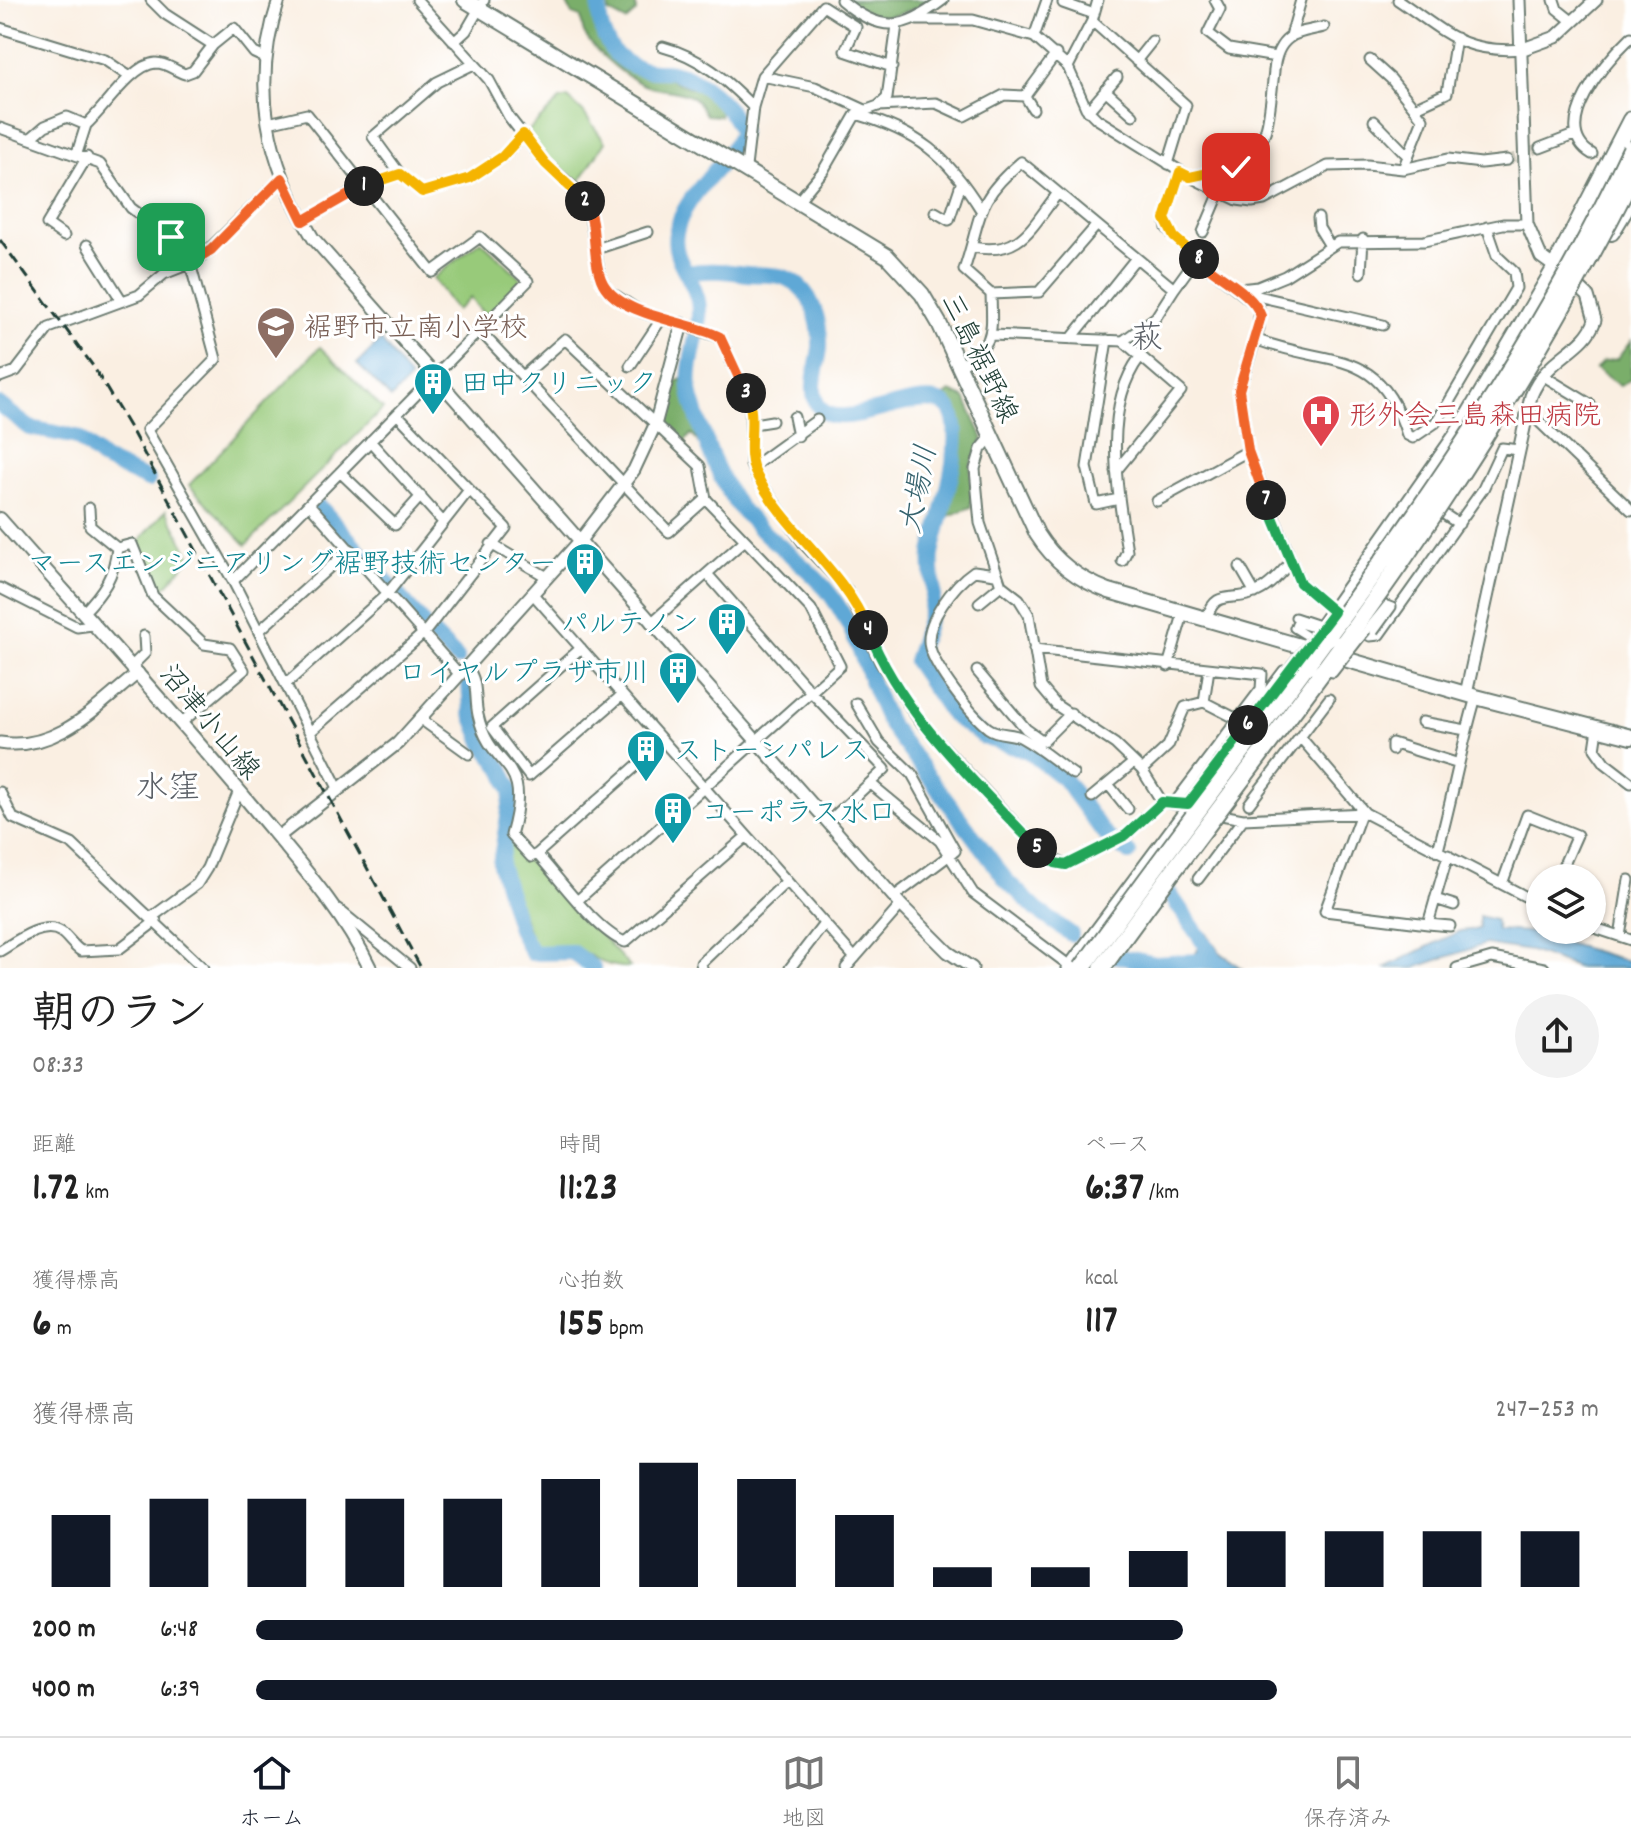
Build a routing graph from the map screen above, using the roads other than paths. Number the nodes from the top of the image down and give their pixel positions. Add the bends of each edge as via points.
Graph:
1 (151, 0) edge
2 (279, 0) edge
3 (417, 0) edge
4 (465, 0) edge
5 (841, 0) edge
6 (943, 0) edge
7 (1047, 0) edge
8 (1098, 0) edge
9 (1215, 0) edge
10 (1301, 0) edge
11 (1398, 0) edge
12 (1519, 0) edge
13 (1554, 0) edge
14 (1596, 0) edge
15 (821, 3) edge
16 (1063, 3) dead end
17 (1410, 3) edge
18 (482, 4) edge
19 (862, 16) junction
20 (1093, 18) junction
21 (917, 20) junction
22 (1572, 21) junction
23 (897, 25) junction
24 (856, 27) junction
25 (1324, 27) dead end
26 (0, 28) edge
27 (1291, 36) junction
28 (1034, 37) junction
29 (1631, 37) edge
30 (1456, 38) junction
31 (1152, 41) dead end
32 (454, 42) junction
33 (213, 45) junction
34 (663, 47) dead end
35 (1523, 49) junction
36 (1056, 54) junction
37 (1276, 57) junction
38 (265, 58) junction
39 (1370, 60) dead end
40 (1136, 61) junction
41 (474, 64) junction
42 (892, 67) junction
43 (1068, 67) junction
44 (762, 76) junction
45 (130, 77) junction
46 (1117, 77) dead end
47 (1105, 90) junction
48 (1025, 96) junction
49 (878, 106) junction
50 (753, 107) junction
51 (1414, 108) junction
52 (1033, 109) dead end
53 (1088, 111) junction
54 (860, 112) junction
55 (1133, 115) dead end
56 (1631, 120) edge
57 (1374, 121) dead end
58 (268, 123) junction
59 (86, 125) junction
60 (0, 128) edge
61 (523, 134) junction
62 (1574, 135) junction
63 (31, 138) junction
64 (1540, 148) tunnel mouth
65 (1631, 149) edge
66 (77, 153) junction
67 (1592, 154) dead end
68 (1407, 155) junction
69 (87, 157) junction
70 (1507, 160) tunnel mouth
71 (1168, 164) junction
72 (744, 166) junction
73 (1403, 169) junction
74 (1180, 172) junction
75 (400, 174) junction
76 (1190, 177) junction
77 (282, 178) junction
78 (1631, 182) edge
79 (961, 184) junction
80 (364, 186) junction
81 (1220, 192) junction
82 (1058, 193) junction
83 (1631, 199) edge
84 (799, 200) junction
85 (981, 210) junction
86 (935, 212) dead end
87 (1318, 218) dead end
88 (303, 221) junction
89 (1527, 224) junction
90 (1096, 226) junction
91 (1487, 227) junction
92 (648, 232) dead end
93 (1203, 232) dead end
94 (64, 236) dead end
95 (1363, 239) junction
96 (87, 245) dead end
97 (1330, 246) junction
98 (972, 247) junction
99 (596, 249) junction
100 (1197, 257) junction
101 (1136, 258) junction
102 (190, 263) junction
103 (1558, 269) junction
104 (1361, 273) dead end
105 (1578, 287) junction
106 (1174, 289) junction
107 (1239, 289) junction
108 (991, 294) junction
109 (122, 301) junction
110 (662, 318) junction
111 (682, 324) junction
112 (1383, 325) dead end
113 (480, 331) junction
114 (992, 335) junction
115 (1071, 339) junction
116 (1255, 339) junction
117 (1107, 340) junction
118 (1123, 341) junction
119 (1140, 357) junction
120 (630, 366) dead end
121 (959, 366) junction
122 (1542, 375) junction
123 (523, 376) junction
124 (0, 377) edge
125 (434, 377) junction
126 (1590, 404) dead end
127 (1527, 410) junction
128 (397, 414) junction
129 (794, 417) dead end
130 (817, 420) dead end
131 (772, 421) dead end
132 (753, 424) junction
133 (655, 425) junction
134 (798, 436) junction
135 (991, 437) junction
136 (370, 441) junction
137 (1519, 450) junction
138 (1248, 451) junction
139 (752, 467) junction
140 (1116, 471) junction
141 (340, 472) junction
142 (624, 484) junction
143 (469, 490) junction
144 (421, 496) junction
145 (706, 499) junction
146 (1119, 499) junction
147 (1157, 501) dead end
148 (309, 504) junction
149 (89, 508) dead end
150 (1631, 510) edge
151 (1439, 511) junction
152 (0, 519) edge
153 (443, 522) junction
154 (1459, 524) junction
155 (745, 540) junction
156 (579, 542) junction
157 (491, 544) junction
158 (117, 548) junction
159 (350, 549) junction
160 (1122, 561) dead end
161 (1290, 563) junction
162 (1240, 567) dead end
163 (995, 574) junction
164 (708, 575) junction
165 (547, 577) junction
166 (233, 581) junction
167 (1001, 585) junction
168 (0, 588) edge
169 (388, 593) junction
170 (532, 593) junction
171 (1255, 593) junction
172 (979, 603) dead end
173 (1184, 611) junction
174 (1334, 612) junction
175 (83, 613) junction
176 (1295, 617) dead end
177 (1207, 618) junction
178 (651, 623) junction
179 (92, 625) junction
180 (1352, 625) junction
181 (259, 631) junction
182 (425, 632) junction
183 (1374, 632) dead end
184 (144, 636) dead end
185 (1358, 641) junction
186 (1310, 644) junction
187 (581, 648) junction
188 (1034, 649) junction
189 (1329, 655) junction
190 (1168, 666) junction
191 (1209, 669) junction
192 (135, 670) junction
193 (464, 671) junction
194 (977, 671) dead end
195 (286, 684) junction
196 (811, 692) junction
197 (621, 696) junction
198 (1471, 696) junction
199 (1329, 699) dead end
200 (1204, 702) junction
201 (856, 703) dead end
202 (1291, 704) junction
203 (1071, 713) junction
204 (1237, 719) junction
205 (422, 720) junction
206 (1422, 722) dead end
207 (181, 723) junction
208 (1307, 727) junction
209 (1598, 729) junction
210 (488, 730) junction
211 (1466, 730) junction
212 (310, 732) junction
213 (1631, 737) edge
214 (1301, 738) junction
215 (757, 742) junction
216 (0, 743) edge
217 (662, 743) junction
218 (1392, 750) dead end
219 (1254, 752) junction
220 (469, 754) dead end
221 (1456, 763) junction
222 (1209, 766) junction
223 (1138, 767) junction
224 (1275, 769) junction
225 (1073, 774) dead end
226 (1631, 783) edge
227 (871, 784) junction
228 (1108, 784) junction
229 (339, 790) junction
230 (705, 790) junction
231 (239, 791) junction
232 (0, 792) edge
233 (1092, 797) dead end
234 (1162, 802) junction
235 (1182, 803) junction
236 (1249, 804) dead end
237 (1128, 809) dead end
238 (1211, 812) junction
239 (1362, 814) junction
240 (1243, 819) junction
241 (829, 821) junction
242 (747, 836) junction
243 (278, 837) junction
244 (1443, 852) junction
245 (537, 854) junction
246 (951, 858) junction
247 (1564, 864) edge
248 (1198, 879) dead end
249 (1629, 880) edge
250 (787, 881) junction
251 (1502, 884) junction
252 (1526, 897) edge
253 (1435, 899) junction
254 (326, 900) junction
255 (578, 900) junction
256 (898, 900) junction
257 (1454, 905) dead end
258 (154, 919) junction
259 (824, 924) junction
260 (1428, 924) junction
261 (1450, 926) dead end
262 (1606, 932) edge
263 (1620, 936) junction
264 (1631, 940) edge
265 (0, 951) edge
266 (855, 958) junction
267 (1073, 967) edge
268 (203, 968) edge
269 (370, 968) edge
270 (410, 968) edge
271 (702, 968) edge
272 (790, 968) edge
273 (846, 968) edge
274 (972, 968) edge
275 (1099, 968) edge
276 (1457, 968) edge
277 (1544, 968) edge

1 - 33 street
2 - 38 street
3 - 32 street
4 - 18 main road, 三島裾野線
5 - 19 street
6 - 21 street
7 - 28 street
8 - 20 street
9 - 37 street via 1220,9 1208,33 1218,44
10 - 27 street
11 - 17 street
12 - 35 street
13 - 22 street
14 - 22 street
15 - 24 street
15 - 44 street
16 - 20 street
17 - 30 street
18 - 32 street
18 - 72 main road, 三島裾野線
19 - 23 street
19 - 24 street
20 - 40 street
20 - 43 street
21 - 23 street
21 - 28 street via 973,20
22 - 35 street via 1546,43
23 - 42 street
24 - 42 street via 845,51
25 - 27 street
26 - 45 street via 105,60
27 - 37 street
28 - 36 street
29 - 62 street via 1586,95
30 - 35 street via 1489,51
30 - 51 street via 1447,93
31 - 40 street
32 - 41 street
33 - 38 street via 234,28 254,53
33 - 45 street via 193,71 185,74 158,63
34 - 50 street via 695,57
35 - 89 street
36 - 43 street
36 - 48 street
37 - 76 street via 1269,120 1259,148 1236,167
38 - 58 street
39 - 51 street
40 - 71 street via 1187,108
41 - 61 street
41 - 75 street via 437,82 373,137
42 - 49 street via 887,98
43 - 53 street
44 - 50 street
44 - 54 street via 815,87
45 - 59 street
46 - 47 street
47 - 53 street
47 - 55 street
48 - 49 street via 1004,95 964,116 936,103
48 - 52 street
49 - 54 street
50 - 72 street
51 - 68 street via 1423,119
53 - 71 street
54 - 79 street via 928,144
54 - 84 street
56 - 103 highway
57 - 68 street
58 - 77 street
58 - 80 street via 307,114
59 - 63 street via 67,117
59 - 66 street
60 - 63 street
61 - 75 street via 502,157 470,178 422,192
61 - 99 street via 588,205
62 - 64 street
62 - 67 street
63 - 66 street
65 - 267 highway, bridge via 1535,329 1437,485
66 - 69 street
68 - 73 street
69 - 94 street via 47,224
69 - 102 street via 108,173 131,208 179,244
70 - 73 street via 1448,159
71 - 74 street
72 - 84 main road, 三島裾野線
73 - 81 street via 1328,166 1252,202
74 - 76 street
74 - 100 street via 1165,219 1174,237
75 - 80 street
76 - 81 street
77 - 88 street
77 - 102 street via 211,250
78 - 103 highway
78 - 275 highway, bridge via 1513,393 1437,510
79 - 85 street
79 - 86 street via 949,220
80 - 88 street
80 - 113 street via 432,272 480,237 528,281
81 - 93 street
82 - 85 street via 1021,162 994,187
82 - 90 street
82 - 98 street via 1015,246
83 - 105 highway
84 - 121 main road, 三島裾野線 via 901,269 932,309
85 - 98 street
87 - 97 street
88 - 125 street via 327,256
89 - 91 street
89 - 103 street via 1536,249
90 - 101 street
90 - 108 street via 1039,292
91 - 95 street via 1424,241
91 - 116 street via 1497,256 1514,272 1516,288 1446,407 1435,423 1413,438 1407,435 1393,396 1370,373
92 - 99 street
95 - 97 street
95 - 104 street
96 - 109 street
97 - 107 street via 1285,276
98 - 108 street via 964,270
99 - 110 street via 607,290 641,312
100 - 106 street
100 - 107 street
101 - 106 street
101 - 115 street
102 - 109 street
102 - 166 street via 216,359 147,430
103 - 105 street
103 - 174 main road via 1457,434
105 - 122 street via 1595,311 1592,331
105 - 151 main road
106 - 118 street via 1156,317
107 - 112 street via 1257,299
107 - 116 street via 1261,316
108 - 114 street
109 - 124 street via 49,328 16,371
110 - 111 street
110 - 120 street
111 - 132 street via 720,337 750,402
111 - 133 street
113 - 123 street
113 - 125 street
114 - 115 street
114 - 121 street via 979,354
115 - 117 street
116 - 138 street via 1239,390
117 - 118 street
117 - 146 street via 1087,467 1096,504
118 - 119 street
119 - 140 street via 1128,373 1114,448
119 - 140 street via 1181,391
121 - 135 main road, 三島裾野線
122 - 126 street
122 - 127 street
123 - 133 street via 565,339
123 - 142 street
125 - 128 street
125 - 156 street
127 - 137 street
127 - 150 street
128 - 136 street
128 - 143 street
129 - 134 street
130 - 134 street
131 - 132 street
132 - 139 street
133 - 142 street
133 - 145 street via 700,466
134 - 139 street
135 - 163 street via 975,469 980,523
135 - 173 main road, 三島裾野線 via 1022,507 1055,558 1094,586
136 - 141 street
136 - 144 street
137 - 154 street via 1502,448 1496,454 1483,489
137 - 198 street
138 - 147 street
138 - 161 street
139 - 234 street via 795,531 847,590 880,662 919,720 1055,863 1066,865 1126,835
140 - 146 street
141 - 144 street via 395,525
141 - 148 street
142 - 145 street via 669,532
142 - 156 street
143 - 153 street
143 - 157 street via 506,528
144 - 153 street
145 - 155 street
146 - 160 street via 1127,551
148 - 159 street
148 - 166 street
149 - 158 street via 90,526
151 - 154 street
151 - 180 main road
152 - 175 main road, 沼津小山線
153 - 169 street
154 - 180 street via 1379,635 1370,636
155 - 164 street
155 - 196 street via 811,609 828,636 840,666
156 - 165 street
156 - 178 street
157 - 165 street
157 - 182 street
158 - 175 street via 115,572
158 - 207 street via 132,544 153,596 204,644 230,648 244,670
159 - 169 street
159 - 181 street
161 - 171 street
161 - 174 street via 1307,593
162 - 171 street
163 - 167 street
163 - 225 street via 974,571 951,591 929,645 980,721 995,732 1020,737
164 - 178 street
164 - 196 street
165 - 170 street
166 - 181 street
167 - 172 street
167 - 188 street via 1024,606
168 - 179 street via 77,627
169 - 182 street
169 - 195 street
170 - 187 street
170 - 193 street
171 - 177 street via 1217,599
173 - 177 main road, 三島裾野線
173 - 190 street
174 - 186 main road
175 - 179 main road, 沼津小山線
176 - 186 street via 1319,625 1318,629 1296,623 1294,628
177 - 186 main road, 三島裾野線
178 - 215 street
179 - 192 main road, 沼津小山線
180 - 189 main road
181 - 195 street
182 - 193 street
182 - 212 street
183 - 185 street, bridge via 1392,607 1387,605
184 - 192 street via 145,653
185 - 186 street, bridge
185 - 186 street, bridge via 1333,673 1287,668
186 - 189 main road, 三島裾野線
186 - 222 street
187 - 197 street
187 - 210 street
188 - 190 street
188 - 203 street via 1041,687
189 - 198 main road, 三島裾野線
189 - 202 street
190 - 191 street
191 - 200 street
191 - 204 street via 1256,671 1264,677
192 - 207 main road, 沼津小山線
192 - 216 street via 61,734 29,744
193 - 205 street
193 - 210 street via 475,679 478,714
194 - 203 street via 1026,729 1043,741
195 - 212 street
196 - 215 street
196 - 227 street via 885,769
197 - 210 street via 529,776
197 - 217 street
198 - 209 main road, 三島裾野線
198 - 211 street
199 - 208 street
200 - 204 street
200 - 223 street via 1185,707 1168,746
201 - 246 street via 879,742 912,774 955,851
202 - 208 street
202 - 219 street
203 - 223 street
204 - 222 street
205 - 220 street
205 - 229 street
206 - 211 street
207 - 231 main road, 沼津小山線
208 - 214 street
209 - 213 main road, 三島裾野線
209 - 226 street via 1595,749
210 - 245 street via 518,781 511,835 531,857
211 - 221 street
212 - 229 street
214 - 224 street
214 - 239 street
215 - 230 street
215 - 241 street
217 - 230 street
217 - 245 street
218 - 221 street via 1392,743
219 - 224 street
219 - 238 street
221 - 244 street
222 - 235 street
223 - 228 street
223 - 234 street
224 - 236 street
227 - 241 street
227 - 246 street via 940,841
228 - 233 street
228 - 237 street
229 - 243 street
230 - 242 street
230 - 255 street
231 - 243 main road, 沼津小山線
231 - 258 street via 197,884
232 - 258 street via 13,818 72,844
234 - 235 street
235 - 238 street
235 - 267 street
238 - 240 street
238 - 275 street
239 - 240 street
239 - 244 street
239 - 260 street via 1325,911
240 - 248 street
241 - 256 street
242 - 250 street
242 - 255 street via 625,942 614,938
243 - 254 main road, 沼津小山線
244 - 251 street
244 - 253 street
245 - 255 street
246 - 256 street
246 - 267 street via 973,893
247 - 251 street via 1577,835 1527,815
249 - 263 street
250 - 259 street
250 - 271 street via 701,963
251 - 252 street
253 - 257 street
253 - 260 street
254 - 269 main road, 沼津小山線
254 - 270 street
256 - 266 street
256 - 274 street via 948,952
258 - 265 street via 119,949 81,951 52,929 21,937
258 - 268 street
259 - 266 street
259 - 272 street
260 - 261 street
262 - 263 street
263 - 264 street
266 - 273 street
276 - 277 street via 1492,958

